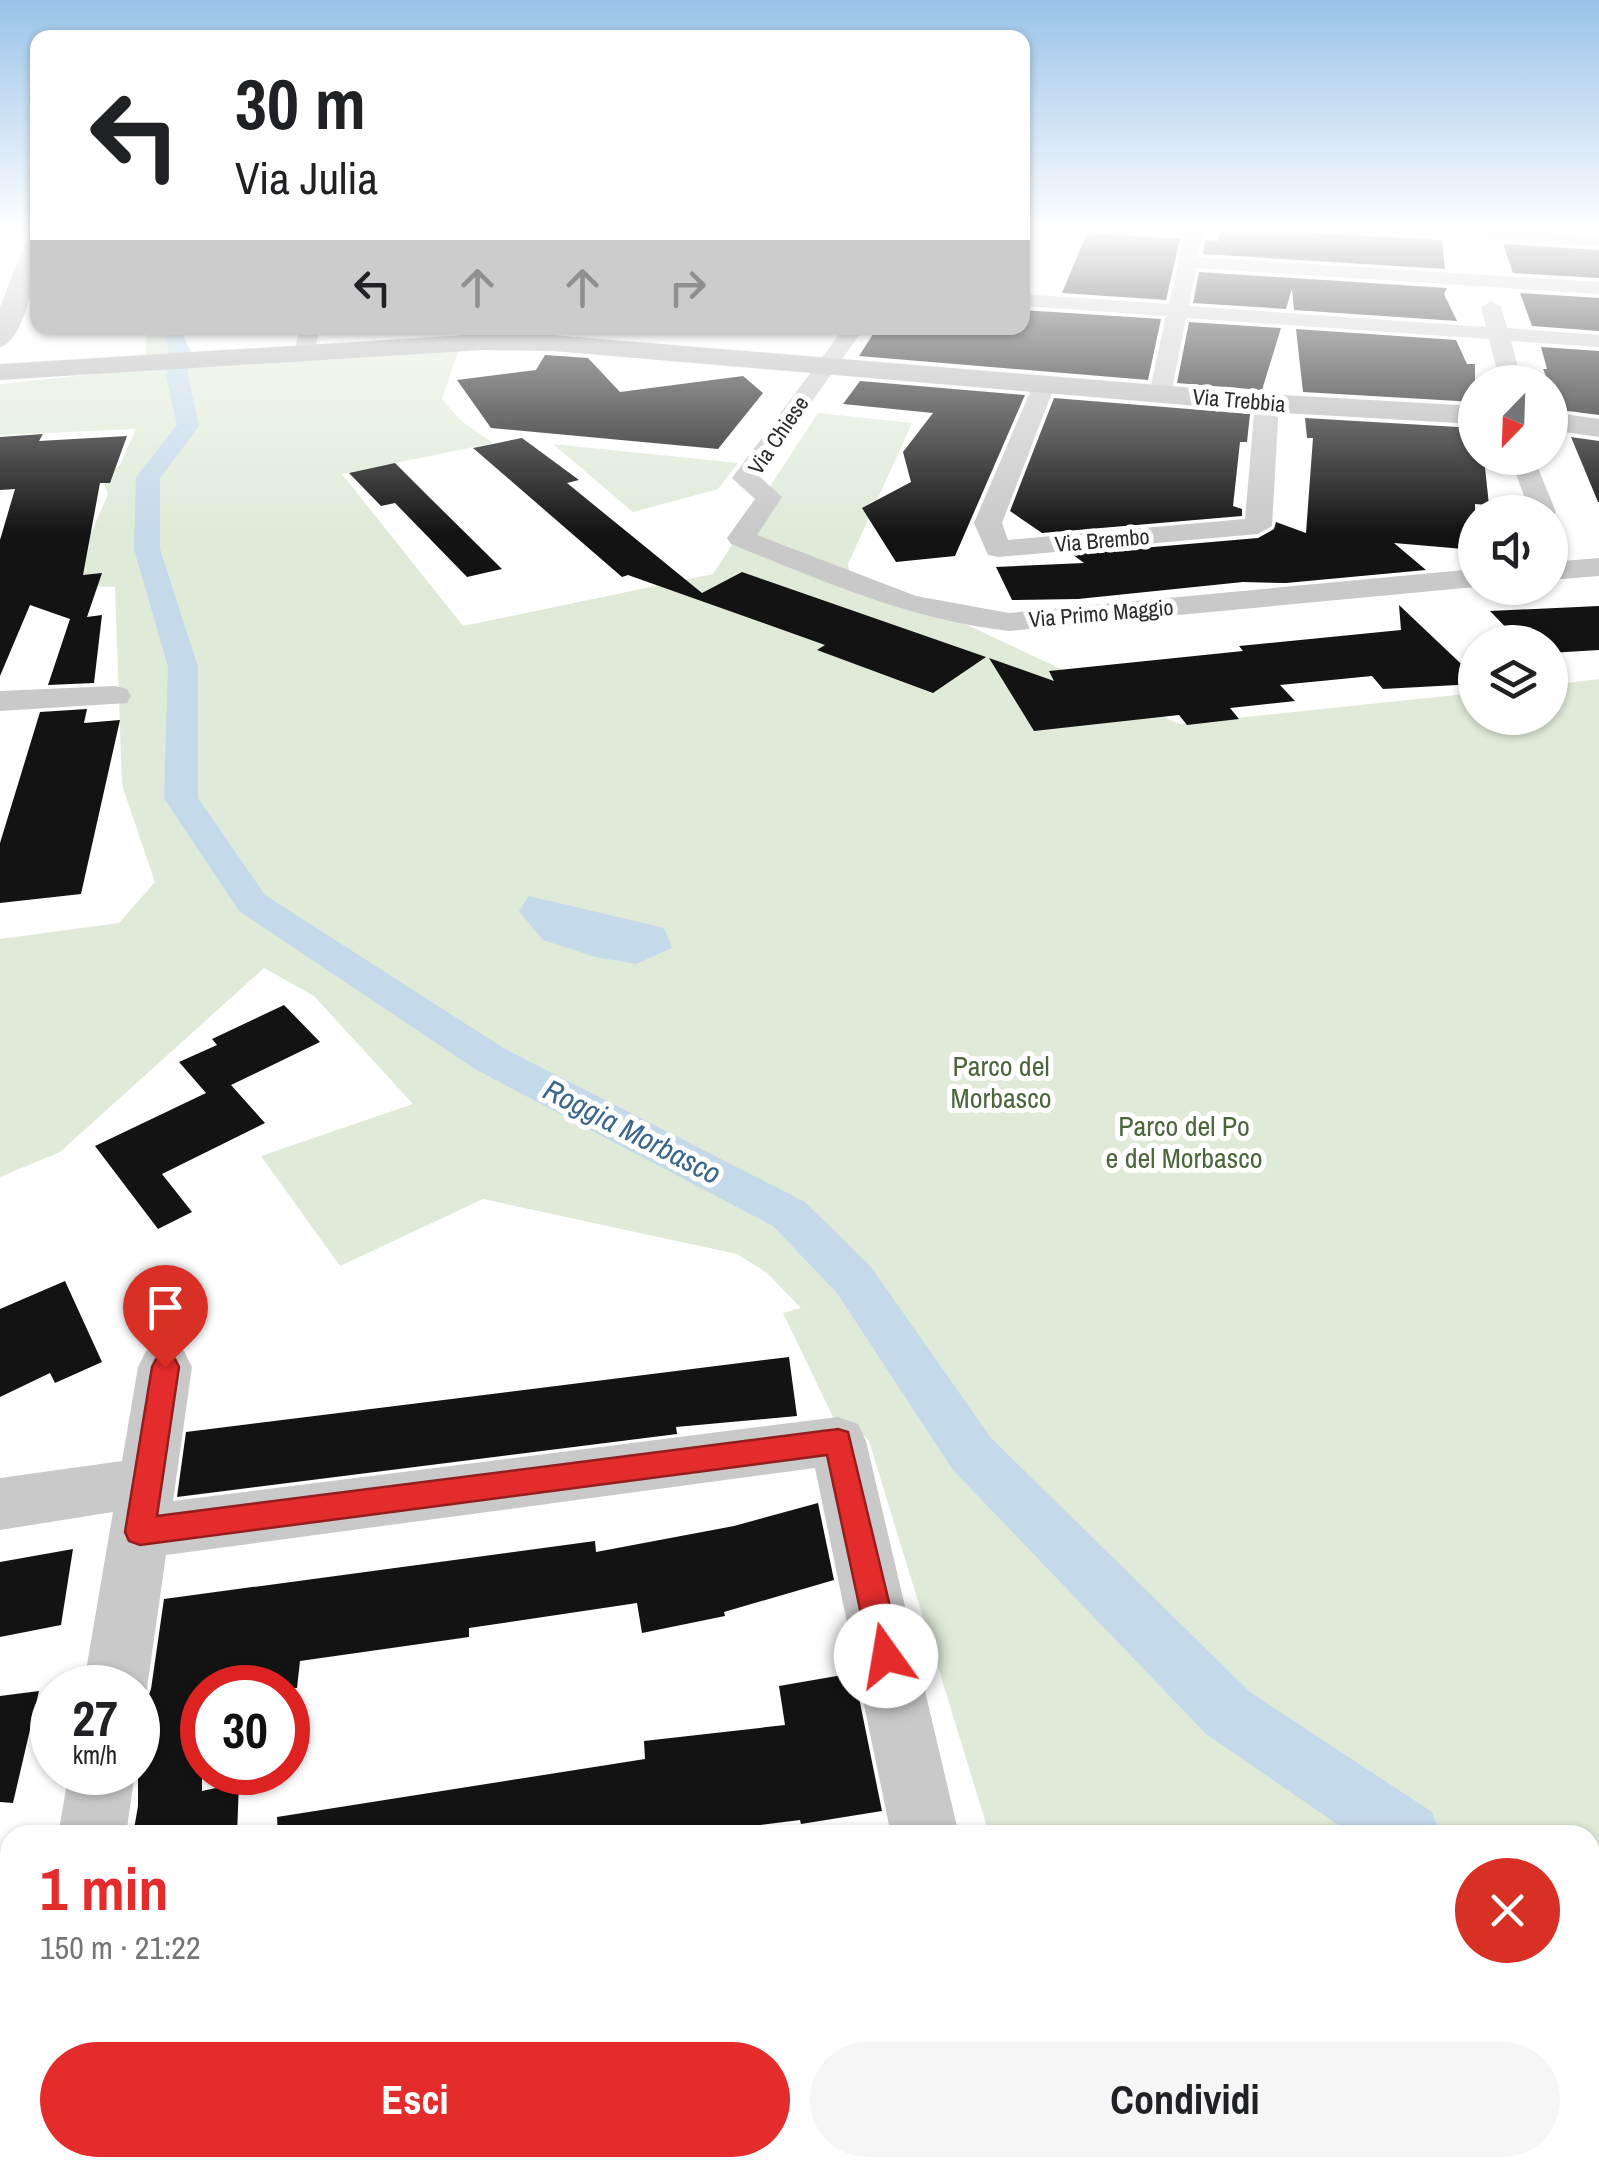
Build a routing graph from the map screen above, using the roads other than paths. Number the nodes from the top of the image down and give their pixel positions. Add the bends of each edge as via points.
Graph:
1 (1173, 330) edge
2 (1445, 330) edge
3 (1497, 330) edge
4 (1498, 333) junction
5 (479, 335) edge
6 (539, 335) edge
7 (849, 335) edge
8 (307, 340) edge
9 (1599, 341) edge
10 (553, 343) junction
11 (456, 344) junction
12 (1506, 365) edge
13 (826, 366) junction
14 (0, 372) edge
15 (1044, 385) junction
16 (1160, 394) junction
17 (1268, 402) junction
18 (1401, 413) junction
19 (1458, 414) edge
20 (1458, 422) edge
21 (1568, 428) edge
22 (1599, 430) edge
23 (741, 538) joint
24 (1599, 566) edge
25 (1568, 569) edge
26 (1458, 580) edge
27 (115, 696) dead end
28 (0, 701) edge
29 (165, 1367) dead end
30 (0, 1504) edge
31 (143, 1507) junction
32 (119, 1665) edge
33 (98, 1795) edge
34 (94, 1825) edge
35 (923, 1825) edge

1 - 16 street
2 - 4 street
3 - 4 street
4 - 9 street
4 - 12 street
5 - 11 street
6 - 10 street
7 - 13 street, Via Chiese
8 - 11 street, Via Trebbia
8 - 14 street, Via Trebbia via 214,358
10 - 11 street, Via Trebbia
10 - 13 street, Via Trebbia
13 - 15 street, Via Trebbia
13 - 23 street, Via Chiese via 746,478 769,497
15 - 16 street, Via Trebbia
15 - 17 street, Via Brembo via 988,523 998,548 1258,526
16 - 17 street, Via Trebbia
17 - 18 street, Via Trebbia
18 - 19 street, Via Trebbia
18 - 20 street, Via Trebbia
21 - 22 street
23 - 26 street, Via Primo Maggio via 965,620 1009,622
24 - 25 street
27 - 28 street
29 - 31 street
30 - 31 street
31 - 32 street
31 - 35 street via 838,1441
33 - 34 street

